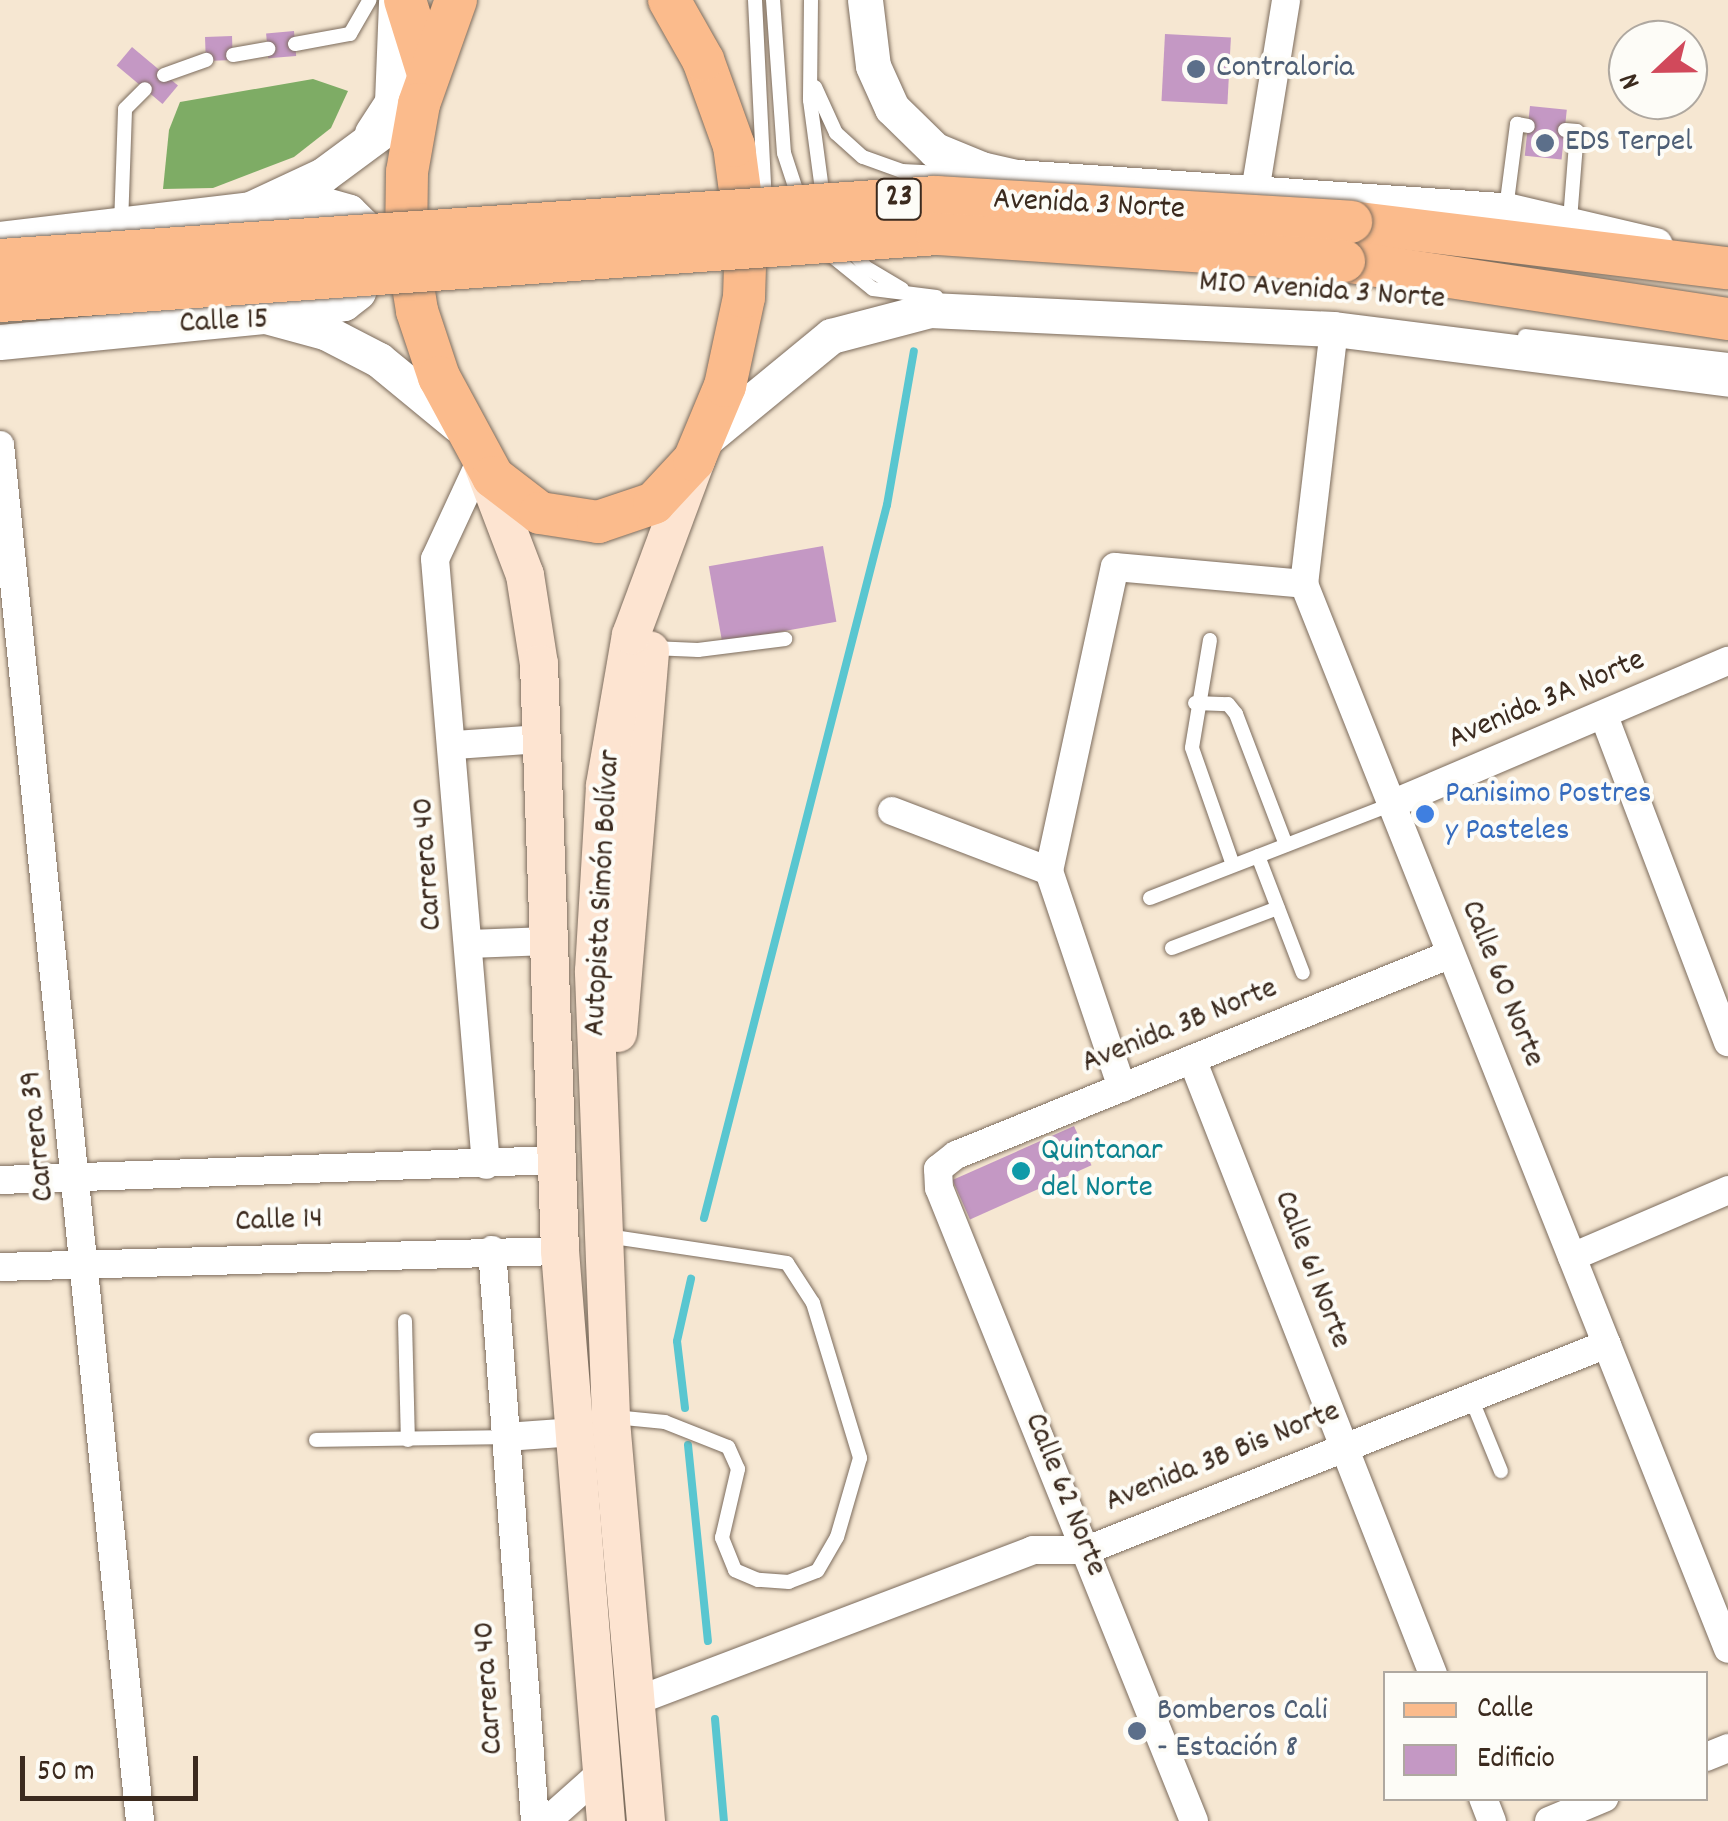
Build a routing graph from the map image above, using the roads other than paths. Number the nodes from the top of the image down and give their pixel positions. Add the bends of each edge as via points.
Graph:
1 (370, 0) edge
2 (396, 0) edge
3 (405, 0) edge
4 (669, 0) edge
5 (755, 0) edge
6 (773, 0) edge
7 (811, 0) edge
8 (865, 0) edge
9 (1286, 0) edge
10 (455, 10) edge
11 (295, 44) dead end
12 (268, 49) dead end
13 (233, 55) dead end
14 (206, 60) dead end
15 (811, 72) junction
16 (164, 75) dead end
17 (145, 89) dead end
18 (424, 89) junction
19 (1528, 126) dead end
20 (1565, 130) dead end
21 (369, 138) junction
22 (1016, 177) junction
23 (1255, 192) junction
24 (250, 209) junction
25 (1506, 210) junction
26 (1570, 220) junction
27 (121, 228) junction
28 (0, 239) edge
29 (1347, 242) junction
30 (449, 250) junction
31 (0, 260) edge
32 (764, 260) dead end
33 (1728, 267) edge
34 (764, 277) dead end
35 (912, 294) junction
36 (0, 301) edge
37 (266, 316) junction
38 (1728, 319) edge
39 (1334, 329) junction
40 (0, 342) edge
41 (1728, 360) edge
42 (1728, 379) edge
43 (702, 442) junction
44 (0, 445) edge
45 (476, 449) junction
46 (663, 550) junction
47 (1304, 584) junction
48 (786, 640) dead end
49 (1210, 640) dead end
50 (650, 648) junction
51 (1728, 661) edge
52 (1195, 704) junction
53 (1604, 716) junction
54 (541, 740) junction
55 (455, 745) junction
56 (1392, 804) junction
57 (892, 811) dead end
58 (1286, 845) junction
59 (1258, 856) junction
60 (1233, 866) junction
61 (1048, 870) junction
62 (1150, 898) dead end
63 (1278, 908) junction
64 (547, 941) junction
65 (470, 944) junction
66 (1172, 948) dead end
67 (1451, 954) junction
68 (1303, 973) dead end
69 (1728, 1042) edge
70 (1192, 1058) junction
71 (1122, 1088) junction
72 (556, 1160) junction
73 (486, 1164) junction
74 (938, 1169) joint
75 (79, 1178) junction
76 (0, 1180) edge
77 (1728, 1190) edge
78 (606, 1236) junction
79 (492, 1250) junction
80 (560, 1251) junction
81 (1572, 1257) junction
82 (86, 1264) junction
83 (0, 1267) edge
84 (405, 1320) dead end
85 (1607, 1344) junction
86 (1471, 1398) junction
87 (611, 1417) junction
88 (575, 1432) junction
89 (506, 1437) junction
90 (316, 1440) dead end
91 (408, 1440) junction
92 (1342, 1449) junction
93 (1501, 1471) dead end
94 (1087, 1550) junction
95 (1728, 1649) edge
96 (1432, 1671) edge
97 (636, 1701) junction
98 (602, 1772) junction
99 (1597, 1801) edge
100 (140, 1821) edge
101 (536, 1821) edge
102 (547, 1821) edge
103 (606, 1821) edge
104 (646, 1821) edge
105 (1194, 1821) edge
106 (1549, 1821) edge

1 - 11 lane via 350,34
2 - 21 street via 392,102
3 - 18 main road
4 - 43 main road, Autopista Simón Bolívar via 716,88 744,206 740,327
5 - 32 lane
6 - 35 lane, MIO Avenida 3 Norte via 784,153 814,234 831,258 874,289
7 - 15 lane
8 - 22 street via 873,66 901,120 935,150
9 - 23 street
10 - 18 main road, Autopista Simón Bolívar
12 - 13 lane
14 - 16 lane
15 - 22 lane via 836,133 863,157 902,171
15 - 35 lane via 814,153 825,204 865,267
17 - 27 lane via 126,109
18 - 21 street
18 - 45 main road, Autopista Simón Bolívar via 405,207 410,277 426,344
19 - 25 lane via 1517,124
20 - 26 lane via 1577,131
21 - 24 street via 323,175
22 - 23 street, Avenida 3 Norte
23 - 25 street, Avenida 3 Norte
24 - 27 street
24 - 37 street via 333,204 362,225 369,242 367,277 344,303
25 - 26 street, Avenida 3 Norte
26 - 33 street, Avenida 3 Norte
27 - 28 street
29 - 30 main road, Avenida 3 Norte / 23, bridge via 937,234
29 - 33 main road, Avenida 3 Norte
29 - 38 main road, Avenida 3 Norte
30 - 31 main road, 23, bridge
30 - 36 main road, Calle 15 / 23, bridge
34 - 43 lane via 740,377
35 - 41 lane, MIO Avenida 3 Norte via 1052,308 1333,313
37 - 40 street, Calle 15
37 - 45 street, Calle 15 via 325,332 379,360
39 - 42 street
39 - 43 street via 970,310 890,316 830,336 800,356
39 - 47 street, Calle 60 Norte
43 - 45 main road via 670,491 636,513 598,522 558,519 531,508
43 - 46 main road, Autopista Simón Bolívar
44 - 75 street, Carrera 39
45 - 54 main road, Autopista Simón Bolívar via 525,575 539,664
45 - 55 street, Carrera 40 via 435,559
46 - 50 main road
46 - 78 main road, Autopista Simón Bolívar via 630,634 606,785 594,989
47 - 56 street, Calle 60 Norte
47 - 61 street via 1115,567
48 - 50 lane
49 - 52 lane
50 - 78 main road
51 - 53 street, Avenida 3A Norte
52 - 58 lane via 1228,704 1236,714
52 - 60 lane via 1196,769
53 - 56 street, Avenida 3A Norte
53 - 69 street
54 - 55 street
54 - 64 main road, Autopista Simón Bolívar
55 - 65 street, Carrera 40
56 - 58 lane
56 - 67 street, Calle 60 Norte
57 - 61 street
58 - 59 lane
59 - 60 lane
59 - 63 lane
60 - 62 lane
61 - 71 street
63 - 66 lane
63 - 68 lane
64 - 65 street
64 - 72 main road, Autopista Simón Bolívar
65 - 73 street, Carrera 40
67 - 70 street, Avenida 3B Norte
67 - 81 street, Calle 60 Norte
70 - 71 street, Avenida 3B Norte
70 - 92 street, Calle 61 Norte
71 - 74 street, Avenida 3B Norte via 956,1155
72 - 73 street, Calle 14
72 - 80 main road, Autopista Simón Bolívar
73 - 75 street, Calle 14
74 - 94 street, Calle 62 Norte via 939,1188
75 - 76 street, Calle 14
75 - 82 street, Carrera 39
77 - 81 street
78 - 87 main road, Autopista Simón Bolívar
78 - 87 lane via 787,1263 814,1304 860,1458 836,1537 817,1571 789,1582 735,1570 722,1538 738,1470 728,1447 665,1422
79 - 80 street, Calle 14
79 - 82 street, Calle 14
79 - 89 street, Carrera 40
80 - 88 main road, Autopista Simón Bolívar
81 - 85 street, Calle 60 Norte
82 - 83 street, Calle 14
82 - 100 street, Carrera 39
84 - 91 lane
85 - 86 street, Avenida 3B Bis Norte
85 - 95 street, Calle 60 Norte
86 - 92 street, Avenida 3B Bis Norte
86 - 93 lane
87 - 97 main road, Autopista Simón Bolívar
88 - 89 street
88 - 98 main road, Autopista Simón Bolívar
89 - 91 lane
89 - 101 street, Carrera 40
90 - 91 lane
92 - 94 street, Avenida 3B Bis Norte
92 - 96 street, Calle 61 Norte
94 - 97 street, Avenida 3B Bis Norte via 1033,1550
94 - 105 street, Calle 62 Norte
97 - 104 main road, Autopista Simón Bolívar
98 - 102 street
98 - 103 main road, Autopista Simón Bolívar
99 - 106 street

